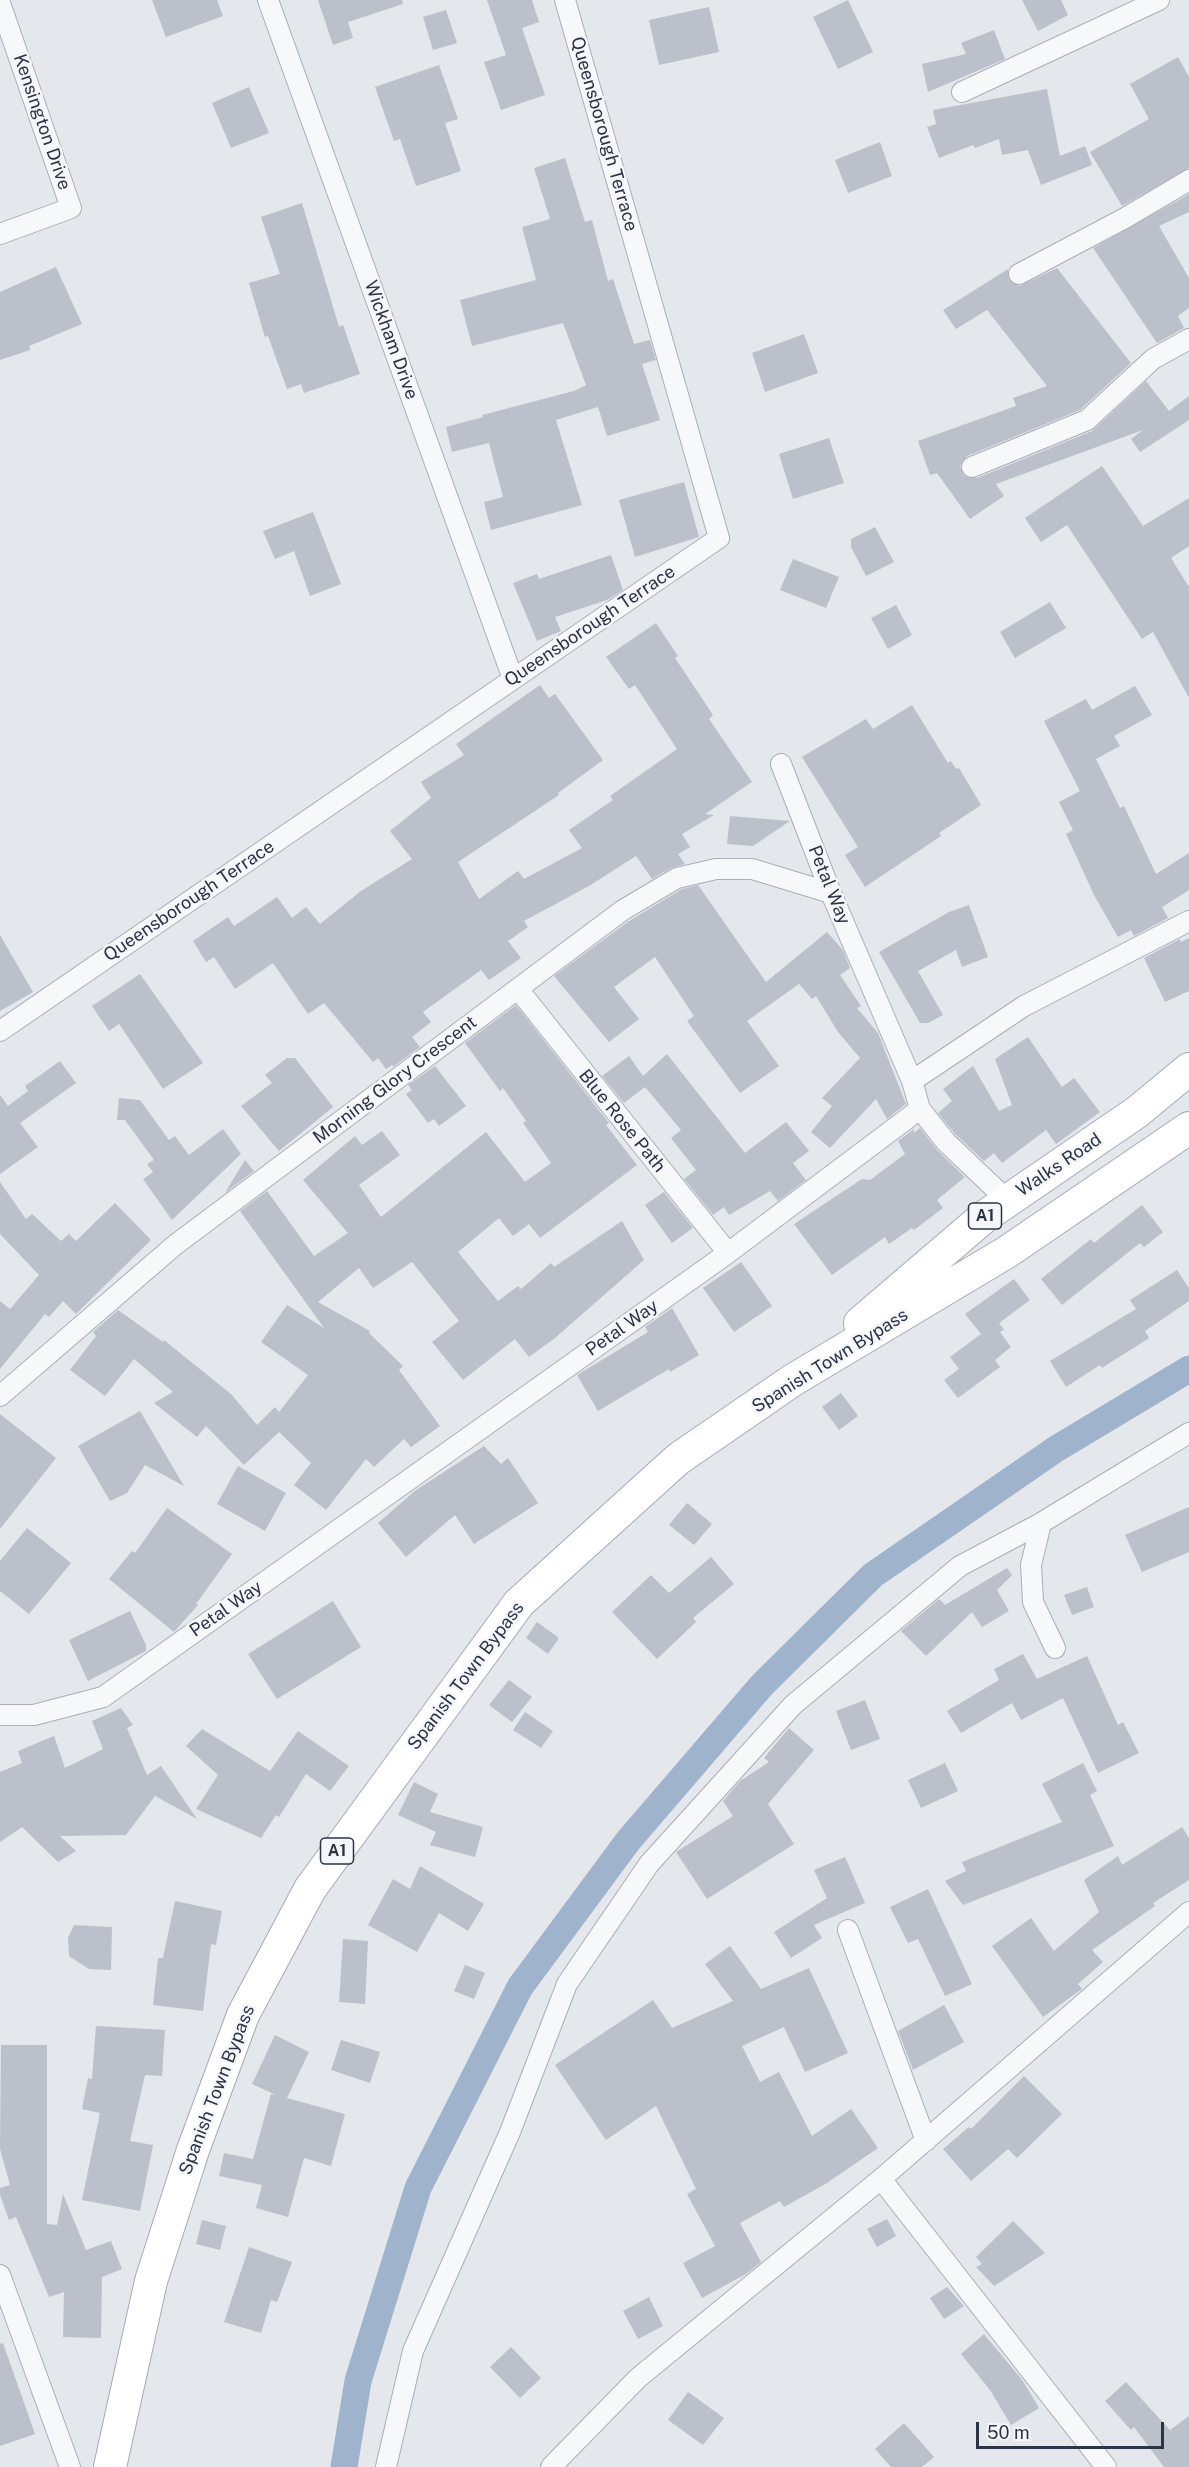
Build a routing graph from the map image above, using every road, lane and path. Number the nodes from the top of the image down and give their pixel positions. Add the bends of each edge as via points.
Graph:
1 (268, 0) edge
2 (566, 0) edge
3 (1159, 0) edge
4 (0, 3) edge
5 (962, 92) dead end
6 (1189, 180) edge
7 (0, 234) edge
8 (1019, 274) dead end
9 (1189, 339) edge
10 (972, 467) dead end
11 (513, 679) junction
12 (781, 764) dead end
13 (831, 892) junction
14 (1189, 921) edge
15 (518, 988) junction
16 (0, 1031) edge
17 (1189, 1069) edge
18 (912, 1081) junction
19 (920, 1109) junction
20 (1189, 1128) edge
21 (1007, 1200) junction
22 (728, 1253) junction
23 (793, 1380) junction
24 (0, 1396) edge
25 (1189, 1434) edge
26 (1041, 1523) junction
27 (1055, 1648) dead end
28 (0, 1715) edge
29 (1189, 1912) edge
30 (848, 1930) dead end
31 (926, 2141) junction
32 (881, 2179) junction
33 (0, 2275) edge
34 (70, 2467) edge
35 (110, 2467) edge
36 (386, 2467) edge
37 (551, 2467) edge
38 (1106, 2467) edge

1 - 11 street, Wickham Drive
2 - 11 street, Queensborough Terrace via 719,538
3 - 5 street
4 - 7 street, Kensington Drive via 71,208
6 - 8 street
9 - 10 street via 1153,358 1088,420
11 - 16 street, Queensborough Terrace
12 - 13 street, Petal Way
13 - 15 street, Morning Glory Crescent via 752,869 716,869 677,878 624,910
13 - 18 street, Petal Way
14 - 18 street via 1024,1006
15 - 22 street, Blue Rose Path
15 - 24 street, Morning Glory Crescent via 175,1245
17 - 21 main road, Walks Road / A1 via 1137,1112
18 - 19 street, Petal Way
19 - 21 street via 946,1142
19 - 22 street, Petal Way
20 - 23 main road, Spanish Town Bypass / A1 via 1007,1252
21 - 23 main road, Walks Road / A1
22 - 28 street, Petal Way via 103,1697 34,1715
23 - 35 main road, Spanish Town Bypass / A1 via 678,1459 519,1603 310,1889 243,2015 193,2150 151,2281
25 - 26 street
26 - 27 street via 1030,1565 1033,1602
26 - 36 street via 960,1566 793,1705 649,1864 567,1984 510,2132 413,2351
29 - 31 street
30 - 31 street
31 - 32 street
32 - 37 street via 638,2378
32 - 38 street
33 - 34 street

